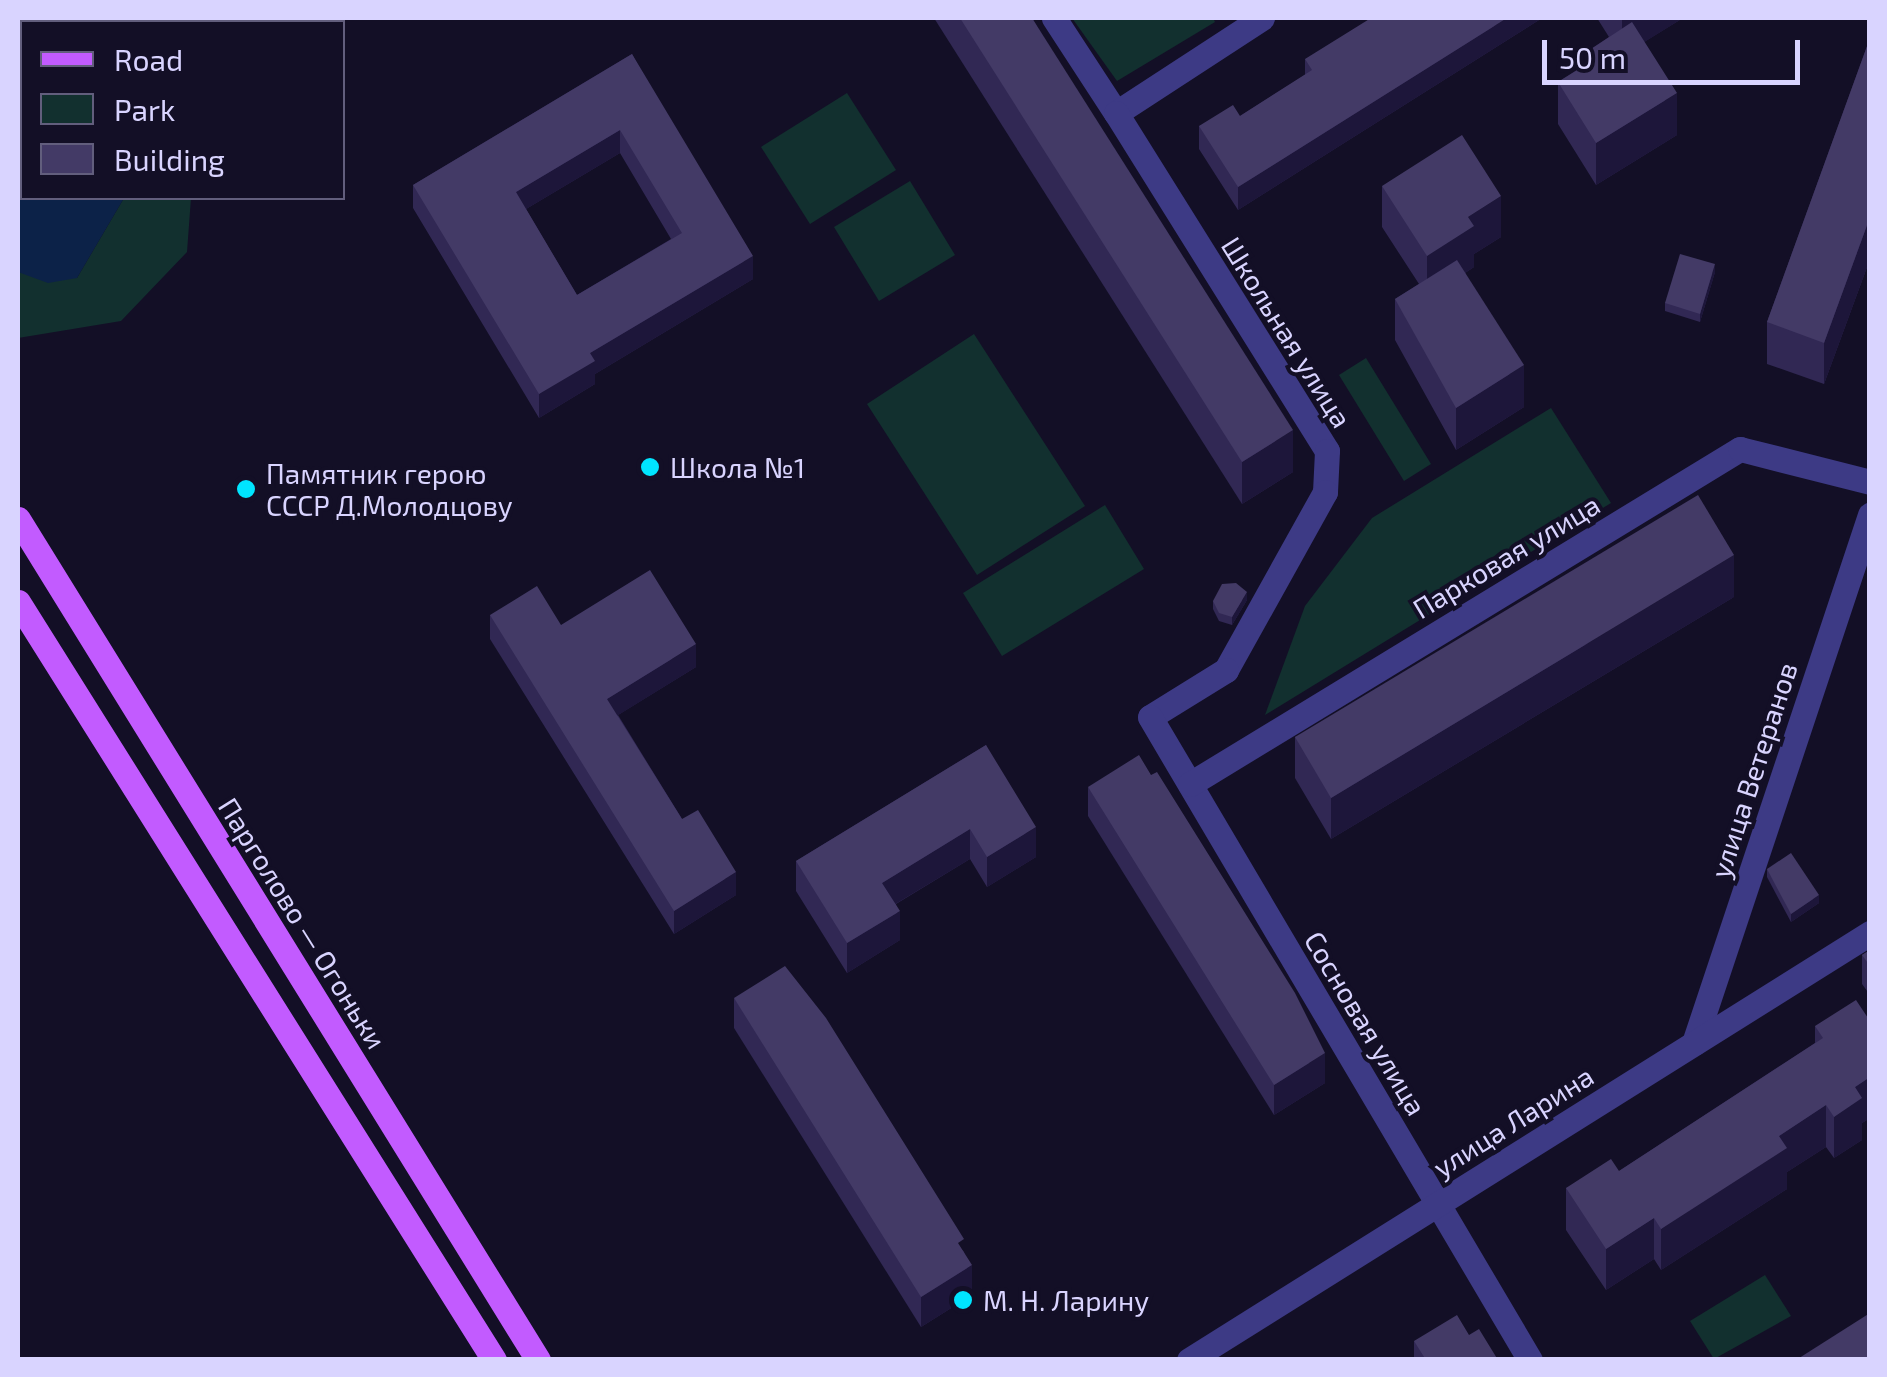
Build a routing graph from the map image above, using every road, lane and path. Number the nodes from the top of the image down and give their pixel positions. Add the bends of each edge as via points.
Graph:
1 (1054, 18) edge
2 (1262, 18) edge
3 (1116, 114) junction
4 (1870, 482) edge
5 (1870, 515) edge
6 (18, 518) edge
7 (18, 602) edge
8 (1150, 717) joint
9 (1190, 784) junction
10 (1870, 933) edge
11 (1694, 1043) junction
12 (1438, 1204) junction
13 (494, 1360) edge
14 (538, 1360) edge
15 (1188, 1360) edge
16 (1530, 1360) edge

1 - 3 street, Школьная улица
2 - 3 street
3 - 8 street, Школьная улица via 1326,452 1326,492 1226,670
4 - 9 street, Парковая улица via 1740,449
5 - 11 street, улица Ветеранов
6 - 14 main road, Парголово — Огоньки
7 - 13 main road
8 - 9 street, Сосновая улица
9 - 12 street, Сосновая улица
10 - 11 street, улица Ларина
11 - 12 street, улица Ларина
12 - 15 street, улица Ларина
12 - 16 street, Сосновая улица

